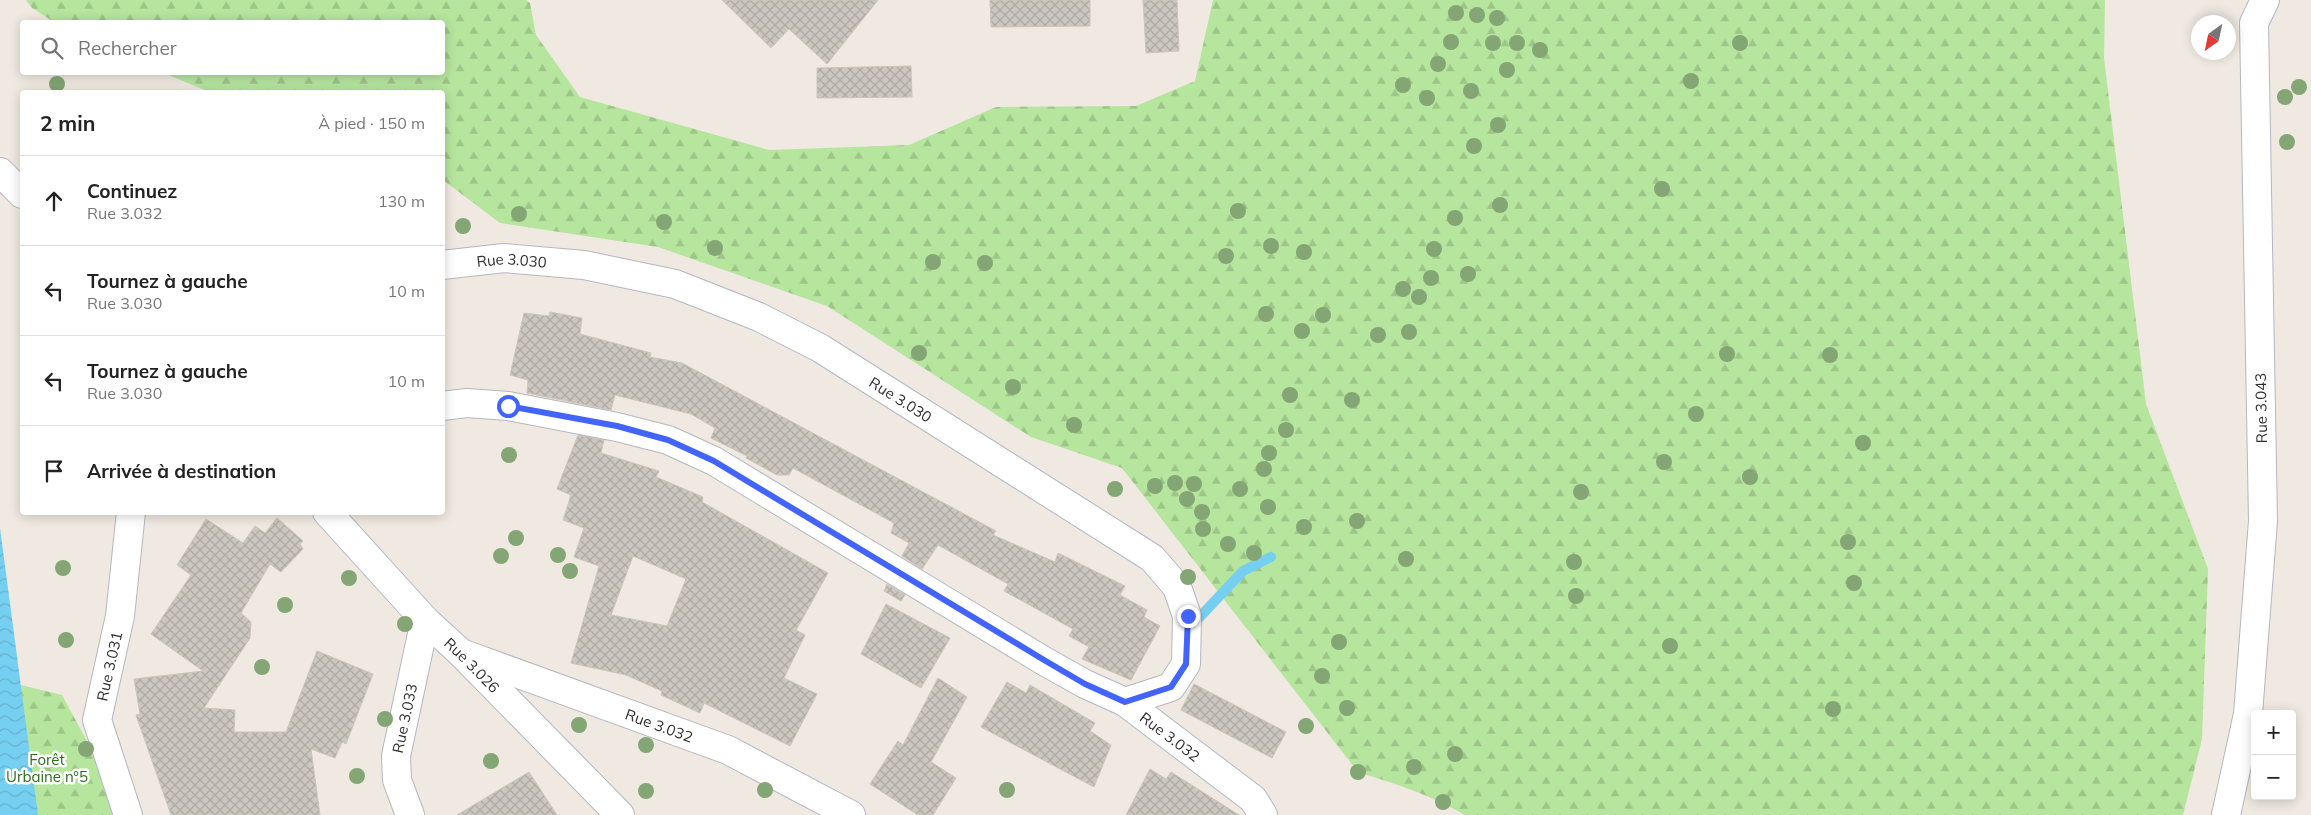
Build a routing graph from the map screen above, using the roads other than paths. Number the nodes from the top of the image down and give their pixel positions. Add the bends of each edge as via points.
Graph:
1 (2265, 0) edge
2 (0, 172) edge
3 (20, 192) edge
4 (445, 265) edge
5 (445, 406) edge
6 (132, 515) edge
7 (330, 515) edge
8 (425, 620) junction
9 (461, 653) junction
10 (1125, 702) junction
11 (128, 815) edge
12 (410, 815) edge
13 (620, 815) edge
14 (851, 815) edge
15 (1263, 815) edge
16 (2226, 815) edge

1 - 16 street, Rue 3.043 via 2254,23 2262,521 2248,714
2 - 3 street
4 - 10 street, Rue 3.030 via 504,258 584,265 675,284 758,317 820,348 1152,558 1177,587 1188,616 1186,664 1171,687
5 - 10 street, Rue 3.032 via 467,403 508,406 617,426 668,440 714,461 1044,660
6 - 11 street, Rue 3.031 via 120,616 97,720
7 - 8 street, Rue 3.026
8 - 9 street, Rue 3.026
8 - 12 street, Rue 3.033 via 396,756 397,780
9 - 13 street, Rue 3.026
9 - 14 street, Rue 3.032 via 728,750
10 - 15 street, Rue 3.032 via 1253,799

